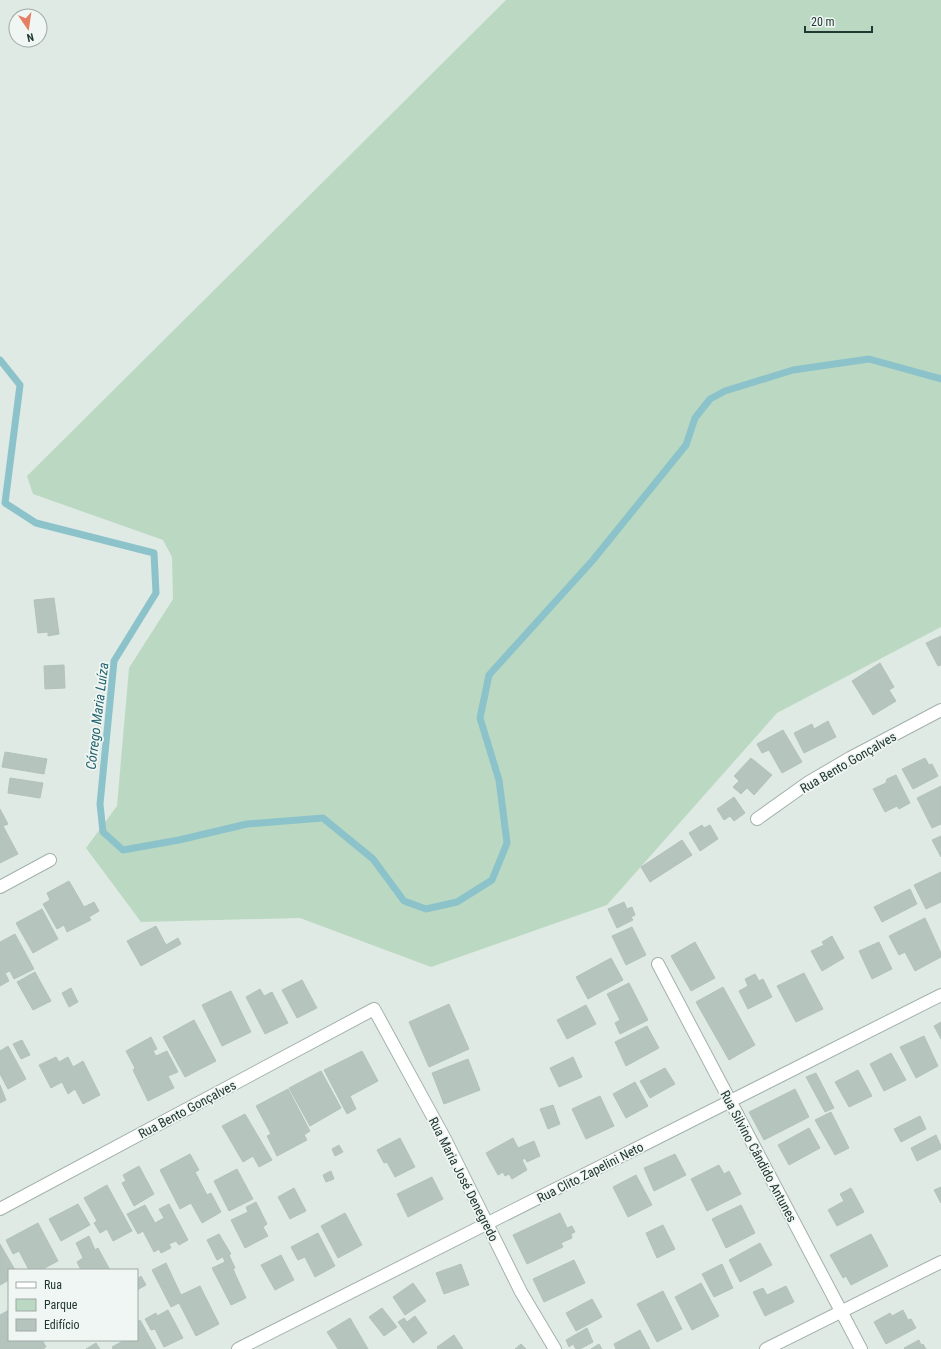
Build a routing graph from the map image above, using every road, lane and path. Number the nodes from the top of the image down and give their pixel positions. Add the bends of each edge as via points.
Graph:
1 (941, 710) edge
2 (757, 819) dead end
3 (50, 860) dead end
4 (0, 887) edge
5 (658, 964) dead end
6 (941, 995) edge
7 (374, 1009) joint
8 (730, 1101) junction
9 (0, 1209) edge
10 (487, 1224) junction
11 (941, 1262) edge
12 (841, 1311) junction
13 (238, 1349) edge
14 (555, 1349) edge
15 (766, 1349) edge
16 (861, 1349) edge

1 - 2 street, Rua Bento Gonçalves via 809,782
3 - 4 street
5 - 8 street, Rua Silvino Cândido Antunes
6 - 8 street, Rua Clito Zapelini Neto
7 - 9 street, Rua Bento Gonçalves
7 - 10 street, Rua Maria José Denegredo
8 - 10 street, Rua Clito Zapelini Neto
8 - 12 street, Rua Silvino Cândido Antunes
10 - 13 street, Rua Clito Zapelini Neto
10 - 14 street, Rua Maria José Denegredo via 521,1292
11 - 12 street
12 - 15 street
12 - 16 street, Rua Silvino Cândido Antunes

